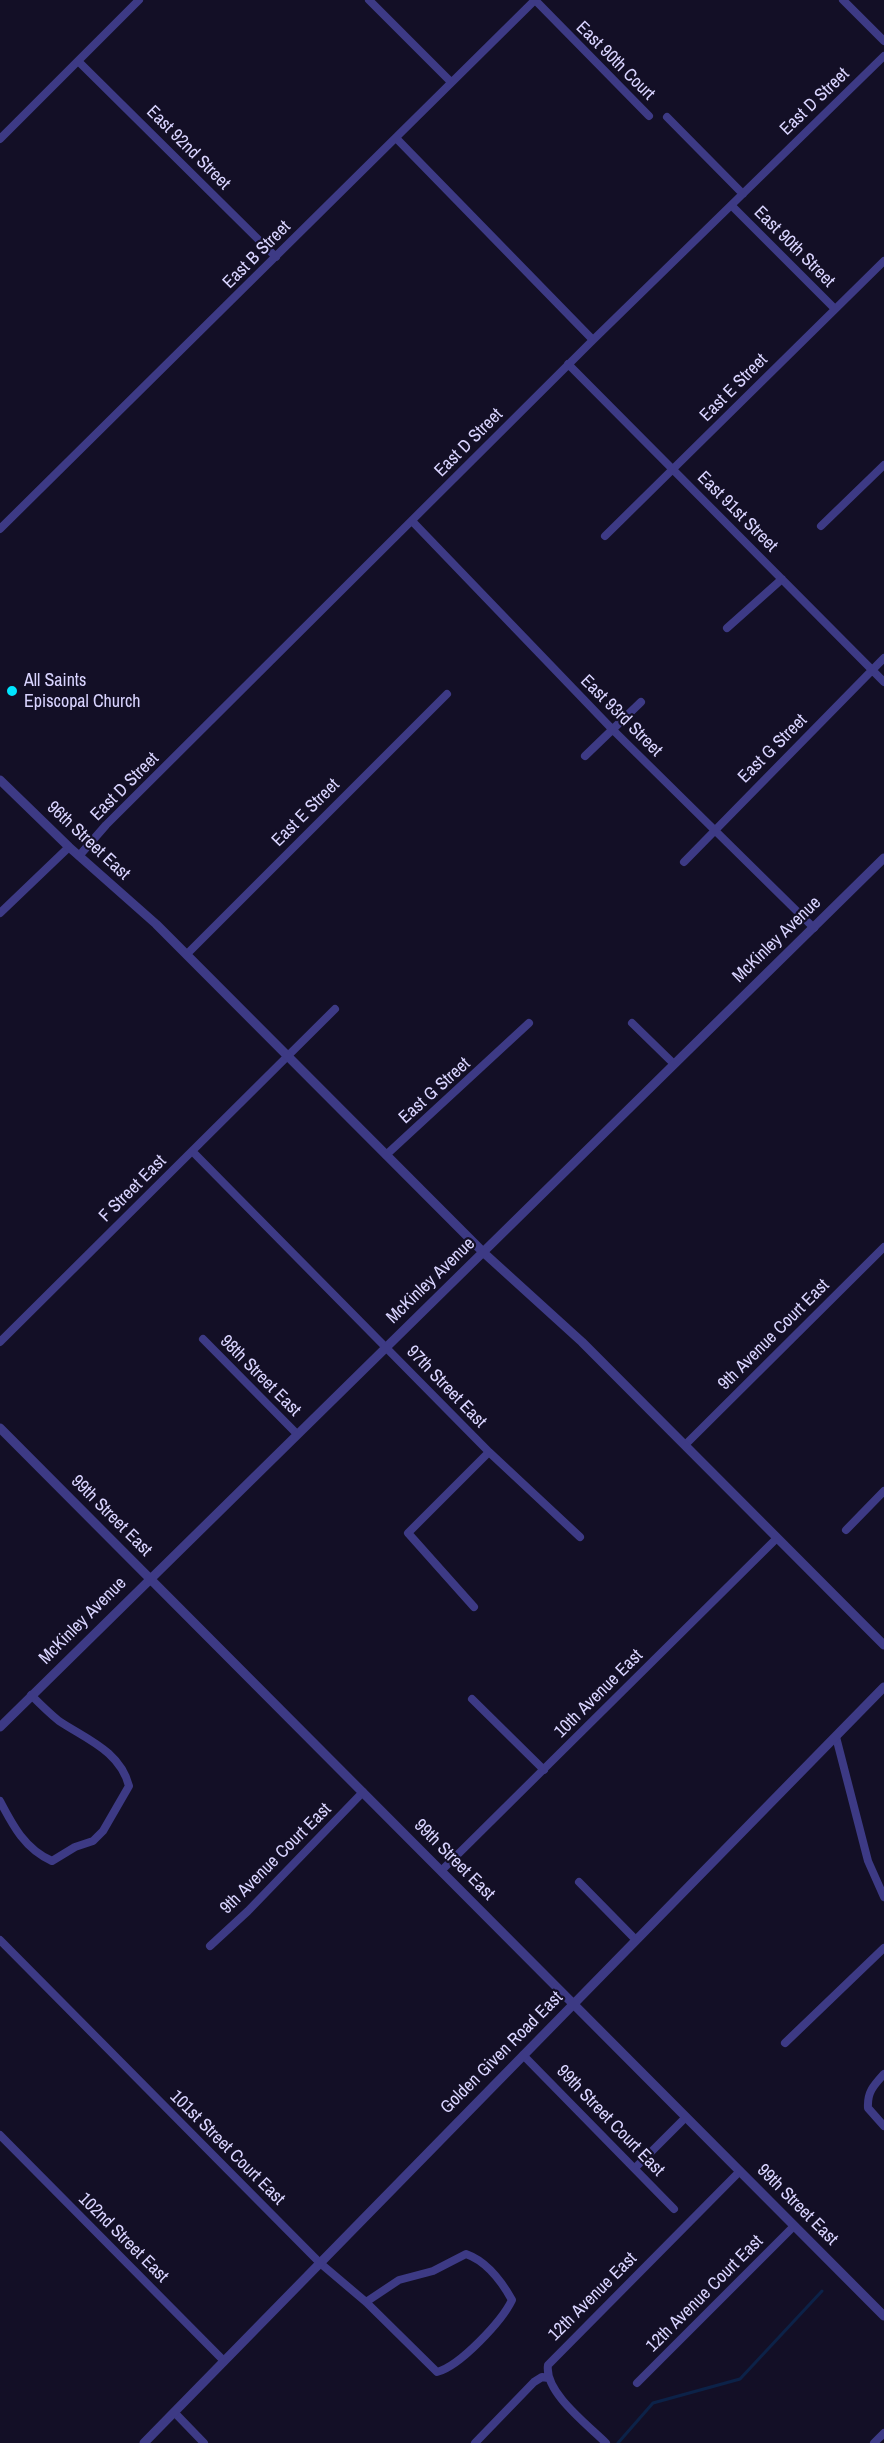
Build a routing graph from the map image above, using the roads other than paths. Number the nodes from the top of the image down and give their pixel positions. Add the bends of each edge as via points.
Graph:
1 (139, 0) edge
2 (369, 0) edge
3 (535, 0) edge
4 (843, 0) edge
5 (884, 41) edge
6 (884, 56) edge
7 (78, 61) junction
8 (451, 82) junction
9 (650, 117) dead end
10 (667, 117) dead end
11 (396, 138) junction
12 (0, 139) edge
13 (743, 194) junction
14 (732, 206) junction
15 (276, 257) junction
16 (884, 261) edge
17 (835, 309) junction
18 (593, 340) junction
19 (568, 364) junction
20 (884, 465) edge
21 (674, 469) junction
22 (412, 521) junction
23 (821, 526) dead end
24 (0, 529) edge
25 (604, 536) dead end
26 (782, 579) junction
27 (727, 628) dead end
28 (884, 658) edge
29 (872, 670) junction
30 (884, 682) edge
31 (447, 694) dead end
32 (641, 702) dead end
33 (612, 729) junction
34 (585, 756) dead end
35 (0, 780) edge
36 (713, 830) junction
37 (69, 847) junction
38 (79, 856) junction
39 (884, 858) edge
40 (684, 862) dead end
41 (0, 913) edge
42 (814, 928) junction
43 (187, 954) junction
44 (335, 1009) dead end
45 (529, 1023) dead end
46 (632, 1023) dead end
47 (288, 1056) junction
48 (674, 1064) junction
49 (192, 1151) junction
50 (386, 1155) junction
51 (884, 1246) edge
52 (484, 1253) junction
53 (203, 1339) dead end
54 (0, 1342) edge
55 (386, 1346) junction
56 (0, 1428) edge
57 (296, 1433) junction
58 (685, 1445) junction
59 (489, 1452) junction
60 (884, 1491) edge
61 (846, 1530) dead end
62 (580, 1537) dead end
63 (777, 1538) junction
64 (149, 1578) junction
65 (474, 1606) dead end
66 (884, 1645) edge
67 (884, 1687) edge
68 (31, 1695) junction
69 (472, 1699) dead end
70 (0, 1726) edge
71 (836, 1737) junction
72 (544, 1770) junction
73 (363, 1792) junction
74 (0, 1801) edge
75 (442, 1870) junction
76 (579, 1882) dead end
77 (884, 1898) edge
78 (0, 1940) edge
79 (636, 1940) junction
80 (210, 1946) dead end
81 (884, 1948) edge
82 (573, 2004) junction
83 (785, 2043) dead end
84 (523, 2055) junction
85 (884, 2074) edge
86 (686, 2117) junction
87 (884, 2126) edge
88 (0, 2135) edge
89 (635, 2168) junction
90 (740, 2171) junction
91 (674, 2209) dead end
92 (794, 2226) junction
93 (320, 2263) junction
94 (366, 2302) junction
95 (884, 2316) edge
96 (224, 2361) junction
97 (548, 2378) junction
98 (637, 2383) dead end
99 (175, 2414) junction
100 (884, 2433) edge
101 (144, 2443) edge
102 (204, 2443) edge
103 (475, 2443) edge
104 (606, 2443) edge
105 (874, 2443) edge

1 - 7 street
2 - 8 street
3 - 8 street, East B Street
3 - 9 street, East 90th Court
4 - 5 street
6 - 13 street, East D Street
7 - 12 street
7 - 15 street, East 92nd Street
8 - 11 street, East B Street
10 - 13 street, East 90th Street
11 - 15 street, East B Street
11 - 18 street
13 - 14 street, East D Street
14 - 17 street, East 90th Street
14 - 18 street, East D Street
15 - 24 street, East B Street
16 - 17 street, East E Street
17 - 21 street, East E Street
18 - 19 street, East D Street
19 - 21 street, East 91st Street
19 - 22 street, East D Street
20 - 23 street
21 - 25 street, East E Street
21 - 26 street, East 91st Street
22 - 33 street, East 93rd Street
22 - 38 street, East D Street
26 - 27 street
26 - 29 street, East 91st Street
28 - 29 street, East G Street
29 - 30 street, East 91st Street
29 - 36 street, East G Street
31 - 43 street, East E Street
32 - 33 street
33 - 34 street
33 - 36 street, East 93rd Street
35 - 37 street, 96th Street East
36 - 40 street, East G Street
36 - 42 street, East 93rd Street
37 - 38 street, 96th Street East
37 - 41 street
38 - 43 street, 96th Street East
39 - 42 street, McKinley Avenue
42 - 48 street, McKinley Avenue
43 - 47 street, 96th Street East
44 - 47 street, F Street East
45 - 50 street, East G Street
46 - 48 street
47 - 49 street, F Street East
47 - 50 street, 96th Street East
48 - 52 street, McKinley Avenue
49 - 54 street, F Street East
49 - 55 street, 97th Street East
50 - 52 street, 96th Street East
51 - 58 street, 9th Avenue Court East
52 - 55 street, McKinley Avenue
52 - 58 street, 96th Street East via 582,1342
53 - 57 street, 98th Street East
55 - 57 street, McKinley Avenue
55 - 59 street, 97th Street East
56 - 64 street, 99th Street East
57 - 64 street, McKinley Avenue
58 - 63 street, 96th Street East
59 - 62 street, 97th Street East
59 - 65 street via 408,1533
60 - 61 street
63 - 66 street
63 - 72 street, 10th Avenue East
64 - 68 street, McKinley Avenue
64 - 73 street, 99th Street East
67 - 71 street, Golden Given Road East
68 - 70 street, McKinley Avenue
68 - 74 street via 56,1719 100,1745 122,1769 129,1786 93,1841 52,1862 16,1832
69 - 72 street
71 - 77 street via 868,1861
71 - 79 street, Golden Given Road East
72 - 75 street, 10th Avenue East
73 - 75 street, 99th Street East
73 - 80 street, 9th Avenue Court East
75 - 82 street, 99th Street East
76 - 79 street
78 - 93 street, 101st Street Court East
79 - 82 street, Golden Given Road East
81 - 83 street
82 - 84 street, Golden Given Road East
82 - 86 street, 99th Street East
84 - 89 street, 99th Street Court East
84 - 93 street, Golden Given Road East
85 - 87 street via 868,2098 868,2108
86 - 89 street
86 - 90 street, 99th Street East
88 - 96 street, 102nd Street East
89 - 91 street, 99th Street Court East
90 - 92 street, 99th Street East
90 - 97 street, 12th Avenue East via 551,2360
92 - 95 street, 99th Street East
92 - 98 street, 12th Avenue Court East
93 - 94 street, 101st Street Court East
93 - 96 street, Golden Given Road East
94 - 94 street, 101st Street Court East via 399,2280 433,2271 466,2254 488,2268 512,2300 507,2312 454,2365 437,2372
96 - 99 street, Golden Given Road East
97 - 103 street via 534,2382
97 - 104 street
99 - 101 street, Golden Given Road East
99 - 102 street
100 - 105 street

